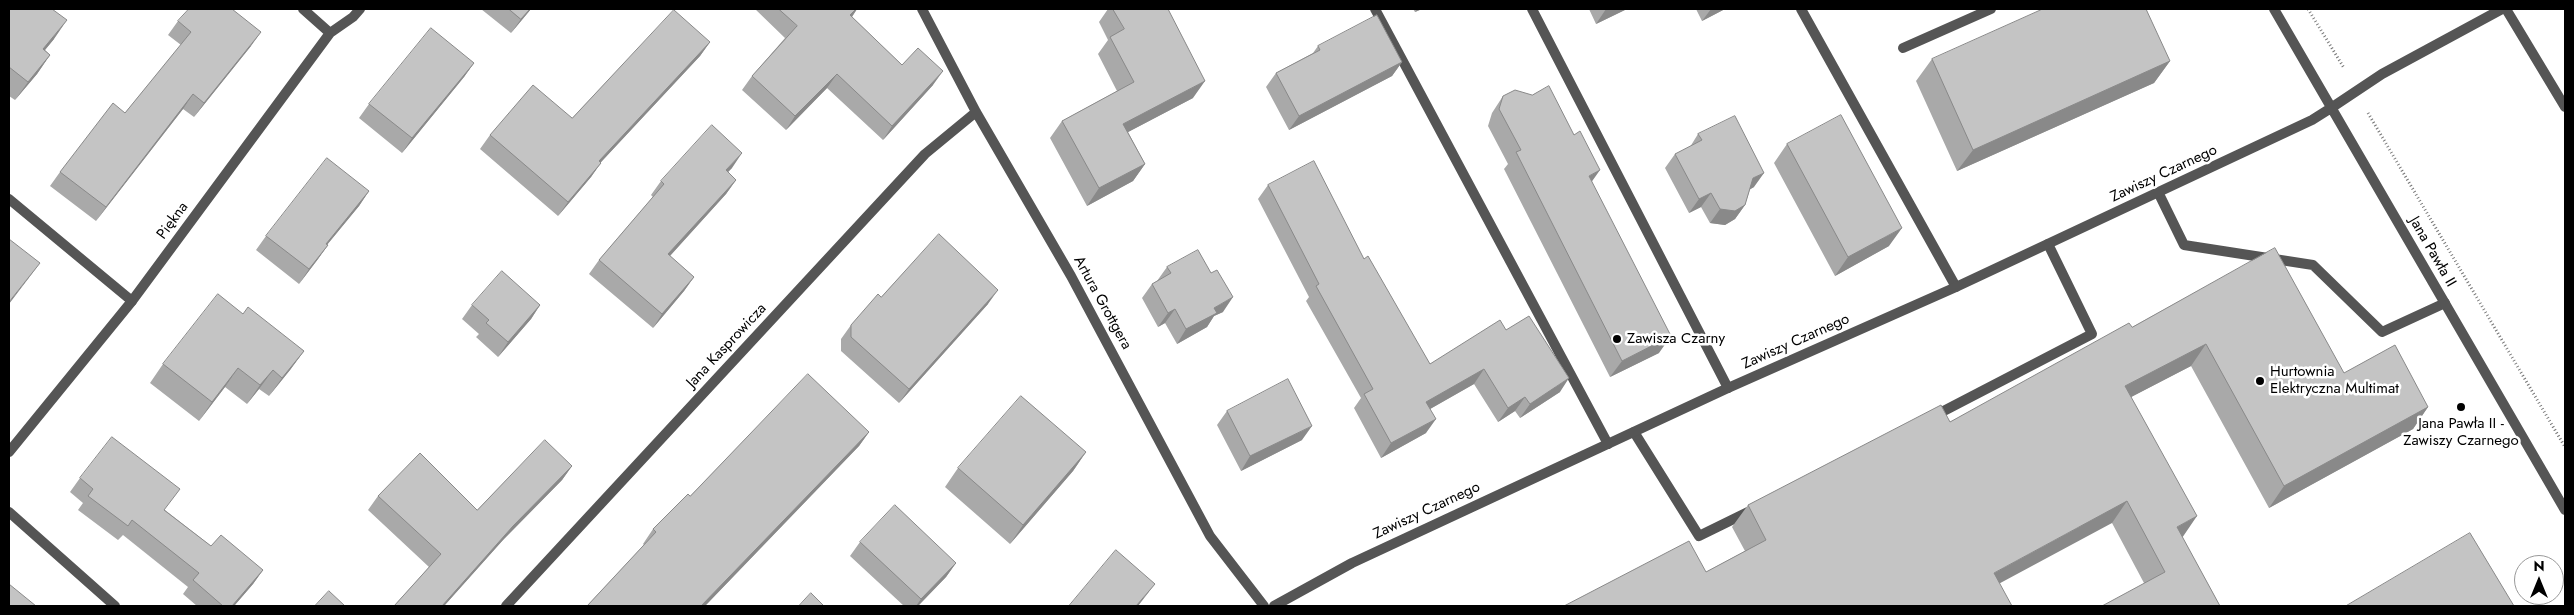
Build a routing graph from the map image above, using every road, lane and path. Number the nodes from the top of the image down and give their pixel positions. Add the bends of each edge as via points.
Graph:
1 (303, 9) edge
2 (360, 9) edge
3 (922, 9) edge
4 (1375, 9) edge
5 (1532, 9) edge
6 (1802, 9) edge
7 (1991, 9) edge
8 (2274, 9) edge
9 (2308, 9) edge
10 (2502, 9) edge
11 (2506, 9) edge
12 (330, 33) junction
13 (1903, 48) dead end
14 (2338, 57) dead end
15 (2565, 107) edge
16 (2331, 108) junction
17 (976, 112) junction
18 (2376, 126) dead end
19 (2159, 194) junction
20 (9, 199) edge
21 (2048, 244) junction
22 (1956, 288) junction
23 (132, 300) junction
24 (2445, 303) junction
25 (1728, 388) junction
26 (1925, 420) edge
27 (1634, 432) junction
28 (1608, 444) junction
29 (2565, 447) edge
30 (9, 452) edge
31 (1758, 507) edge
32 (2565, 510) edge
33 (9, 512) edge
34 (115, 606) edge
35 (506, 606) edge
36 (1264, 606) edge
37 (1274, 606) edge

1 - 12 street
2 - 12 street, Piękna
3 - 17 street, Artura Grottgera
4 - 28 street
5 - 25 street
6 - 22 street
7 - 13 street
8 - 16 street, Jana Pawła II
9 - 14 path
10 - 16 street, Zawiszy Czarnego via 2382,74
11 - 15 street
12 - 23 street, Piękna
16 - 19 street, Zawiszy Czarnego
16 - 24 street, Jana Pawła II
17 - 35 street, Jana Kasprowicza via 925,154
17 - 36 street, Artura Grottgera via 1071,276 1210,536
18 - 29 path
19 - 21 street, Zawiszy Czarnego
19 - 24 street via 2184,245 2313,265 2382,332
20 - 23 street
21 - 22 street, Zawiszy Czarnego
21 - 26 street via 2092,334
22 - 25 street, Zawiszy Czarnego
23 - 30 street, Piękna
24 - 32 street, Jana Pawła II
25 - 27 street, Zawiszy Czarnego
27 - 28 street, Zawiszy Czarnego
27 - 31 street via 1699,536
28 - 37 street, Zawiszy Czarnego via 1352,562
33 - 34 street

